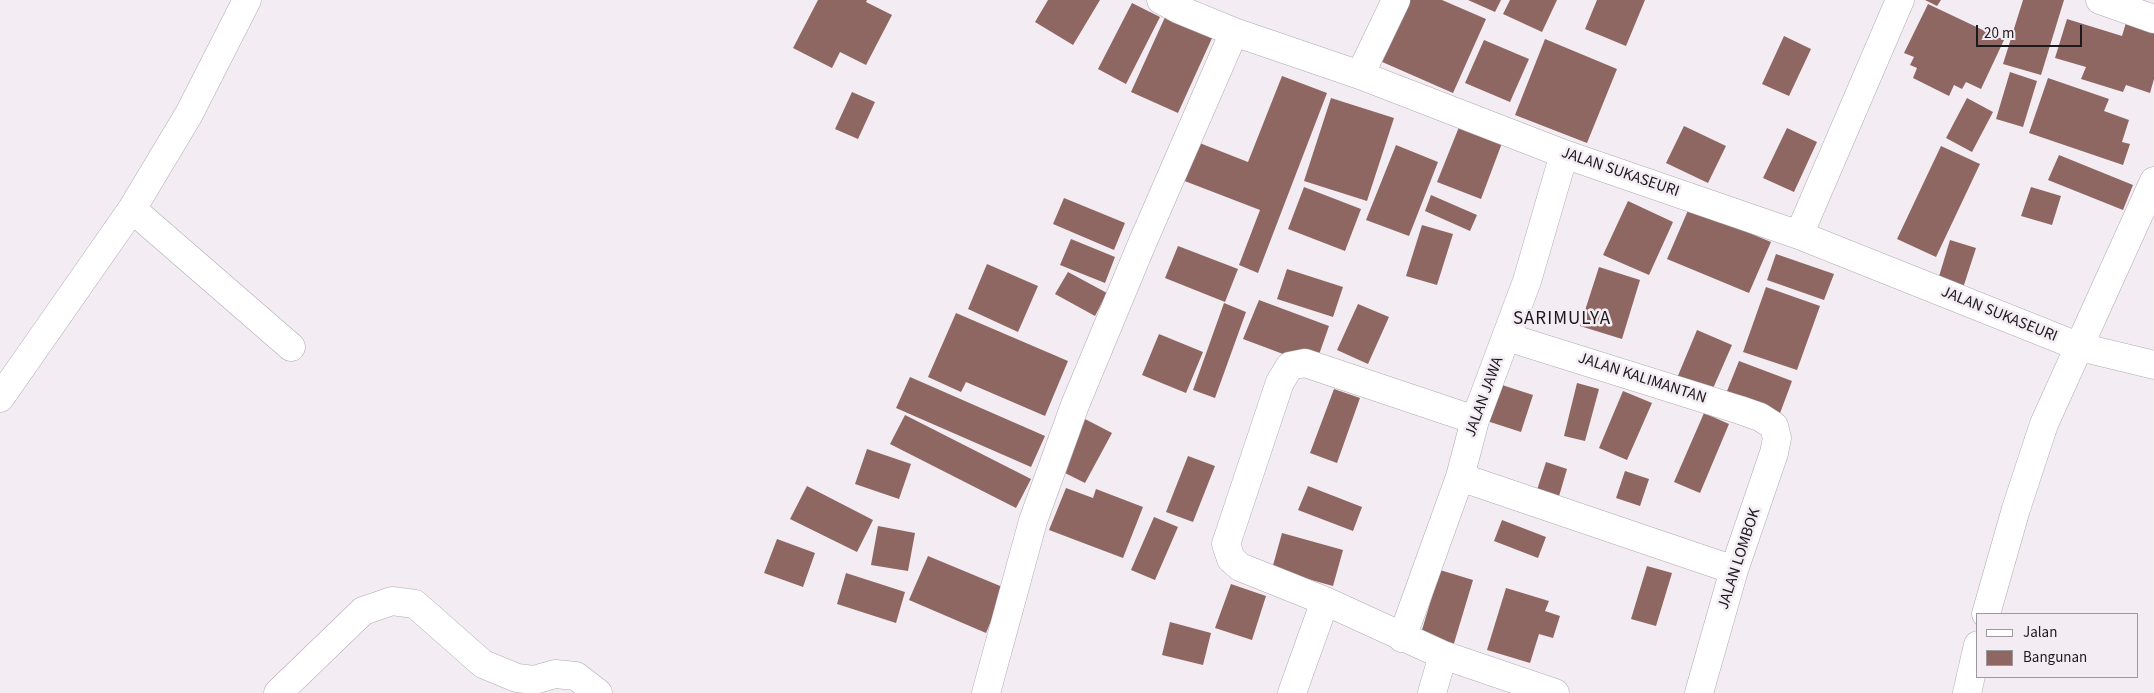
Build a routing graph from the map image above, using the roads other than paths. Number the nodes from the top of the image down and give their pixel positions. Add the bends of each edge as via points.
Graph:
1 (247, 0) edge
2 (1161, 0) edge
3 (1396, 0) edge
4 (1900, 0) edge
5 (2100, 0) edge
6 (2154, 19) edge
7 (1234, 32) junction
8 (1360, 75) junction
9 (1564, 154) junction
10 (2154, 181) edge
11 (132, 209) junction
12 (1799, 235) junction
13 (1508, 337) junction
14 (291, 348) dead end
15 (2080, 348) junction
16 (2154, 365) edge
17 (0, 398) edge
18 (1474, 420) junction
19 (1774, 426) joint
20 (1460, 477) junction
21 (1734, 570) junction
22 (1325, 601) junction
23 (1986, 613) edge
24 (1402, 638) junction
25 (1976, 653) edge
26 (1443, 655) junction
27 (534, 687) edge
28 (278, 693) edge
29 (598, 693) edge
30 (986, 693) edge
31 (1292, 693) edge
32 (1432, 693) edge
33 (1555, 693) edge
34 (1699, 693) edge
35 (1966, 693) edge

1 - 11 street via 189,114
2 - 7 street, JALAN SUKASEURI
3 - 8 street
4 - 12 street
5 - 6 street
7 - 8 street, JALAN SUKASEURI
7 - 30 street via 1140,246 1075,405 1033,521
8 - 9 street, JALAN SUKASEURI
9 - 12 street, JALAN SUKASEURI
9 - 13 street, JALAN JAWA via 1528,281
10 - 15 street
11 - 14 street
11 - 17 street
12 - 15 street, JALAN SUKASEURI
13 - 18 street, JALAN JAWA
13 - 19 street, JALAN KALIMANTAN via 1740,410
15 - 16 street, JALAN SUKASEURI
15 - 23 street via 2044,424
18 - 20 street, JALAN JAWA
18 - 22 street via 1305,363 1290,366 1283,374 1226,544 1230,559 1240,567
19 - 21 street, JALAN LOMBOK via 1777,438 1774,453
20 - 21 street
20 - 24 street, JALAN JAWA
21 - 34 street, JALAN LOMBOK
22 - 24 street
22 - 31 street
24 - 26 street
25 - 35 street
26 - 32 street
26 - 33 street
27 - 28 street via 483,664 416,604 392,601 363,611
27 - 29 street via 555,674 576,676

